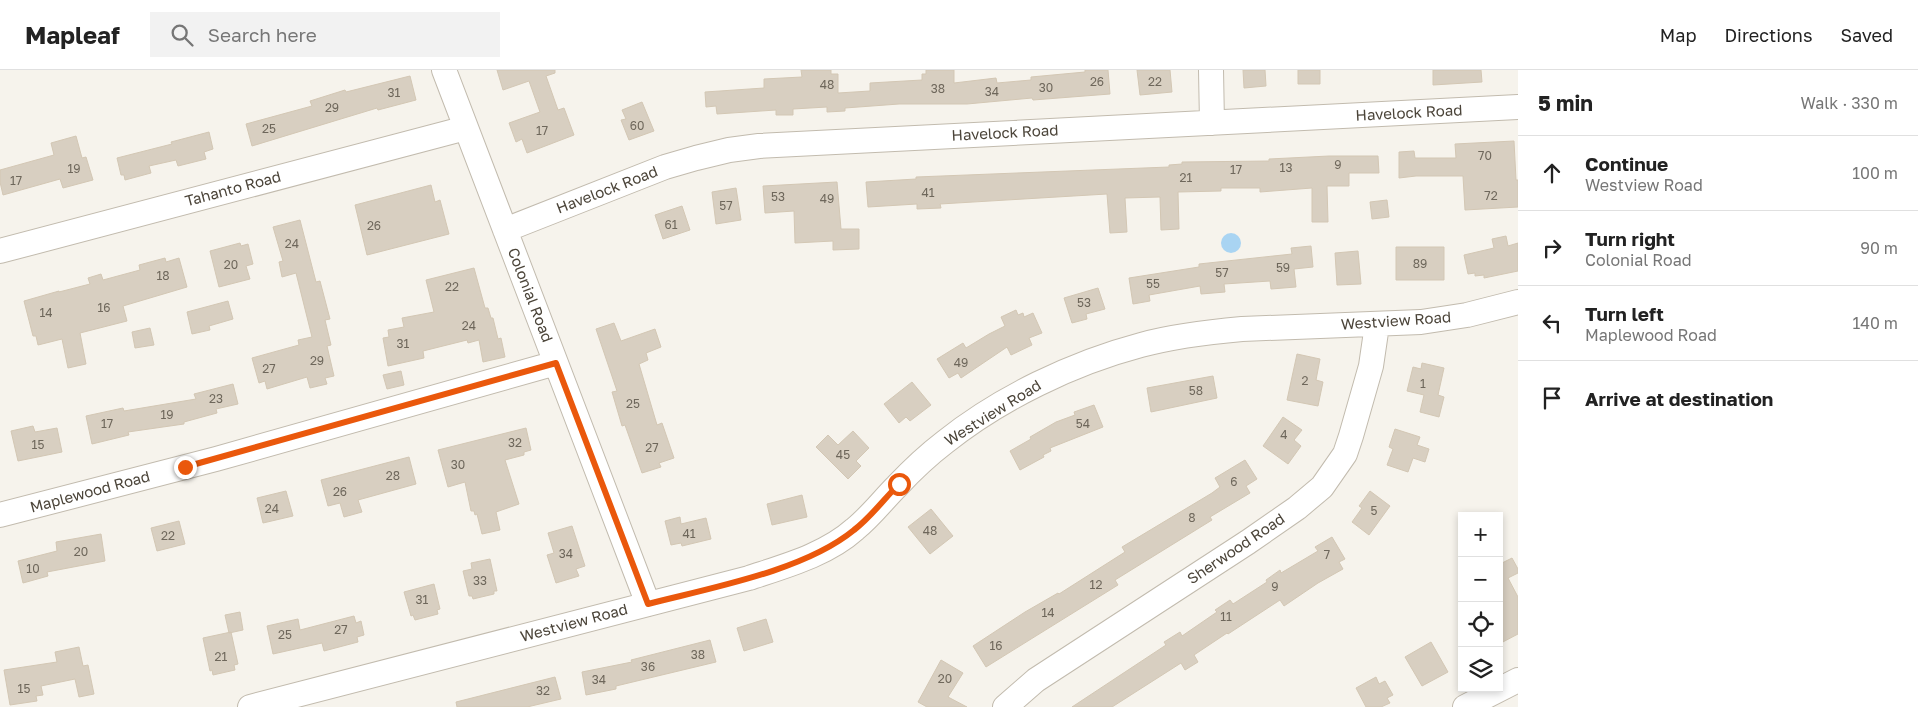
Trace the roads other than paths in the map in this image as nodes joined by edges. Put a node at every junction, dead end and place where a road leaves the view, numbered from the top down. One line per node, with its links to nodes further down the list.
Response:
1 (444, 70): 5 (street, Colonial Road)
2 (1211, 70): 4 (street)
3 (1518, 107): 4 (street, Havelock Road)
4 (1212, 123): 6 (street, Havelock Road)
5 (466, 128): 6 (street, Colonial Road); 7 (street, Tahanto Road)
6 (505, 230): 10 (street, Colonial Road)
7 (0, 251)
8 (1518, 302): 9 (street, Westview Road)
9 (1377, 325): 12 (street, Westview Road); 15 (street, Sherwood Road)
10 (556, 363): 11 (street, Maplewood Road); 12 (street, Colonial Road)
11 (0, 515)
12 (648, 604): 14 (street, Westview Road)
13 (1518, 680): 16 (street)
14 (250, 707)
15 (1005, 707)
16 (1466, 707)

